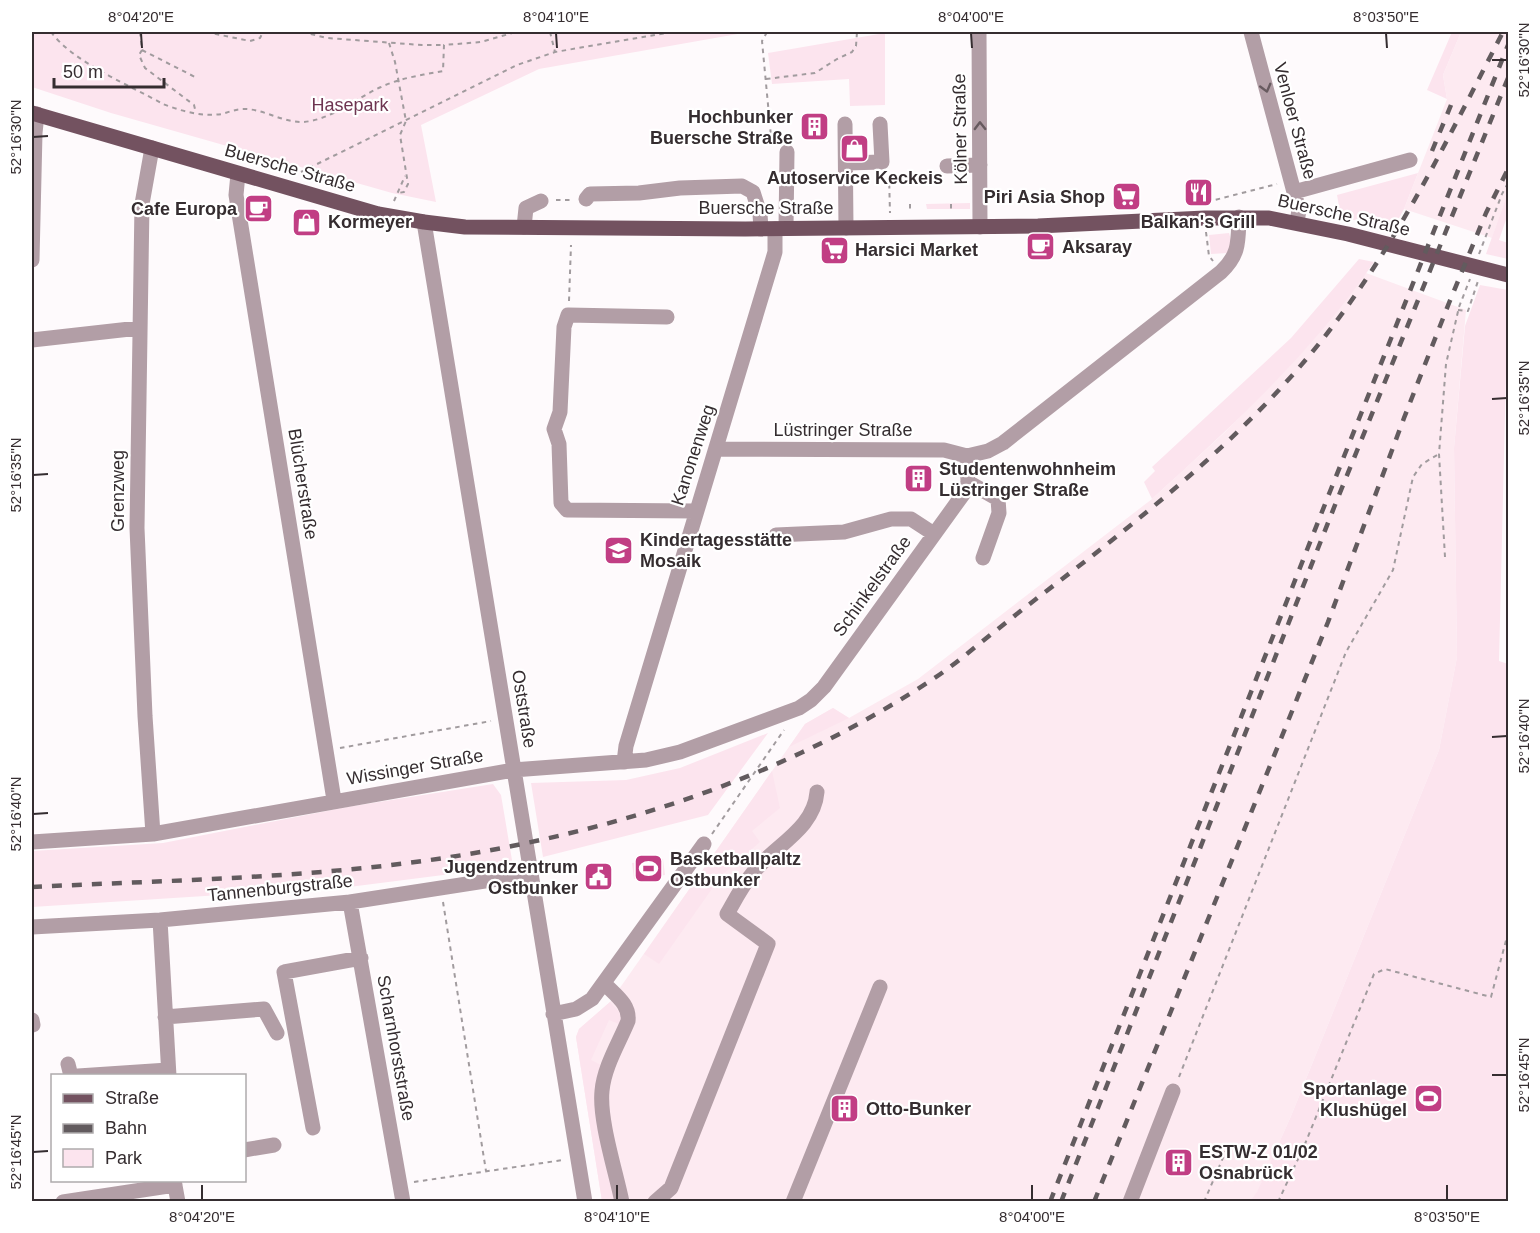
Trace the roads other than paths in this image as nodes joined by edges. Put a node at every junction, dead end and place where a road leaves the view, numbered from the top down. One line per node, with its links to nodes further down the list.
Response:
1 (979, 32): 10 (street, Kölner Straße, one-way to 1)
2 (1251, 32): 13 (street, Venloer Straße, one-way to 13)
3 (34, 114): 6 (main road, Buersche Straße); 23 (street)
4 (845, 124): 9 (street)
5 (880, 124): 9 (street)
6 (152, 148): 12 (main road, Buersche Straße); 26 (street, Grenzweg)
7 (780, 154): 21 (street)
8 (1410, 160): 13 (street, Buersche Straße)
9 (846, 163): 22 (street)
10 (980, 165): 11 (street); 20 (street, Kölner Straße)
11 (947, 166)
12 (238, 174): 17 (main road, Buersche Straße); 39 (street, Blücherstraße)
13 (1293, 186): 18 (street, Venloer Straße)
14 (586, 199): 21 (street)
15 (541, 201): 19 (street)
16 (1239, 217): 18 (main road, Buersche Straße); 20 (main road, Buersche Straße); 29 (street)
17 (424, 222): 19 (main road, Buersche Straße); 37 (street, Oststraße)
18 (1297, 222): 24 (main road, Buersche Straße)
19 (524, 227): 21 (main road, Buersche Straße)
20 (980, 227): 22 (main road, Buersche Straße)
21 (774, 228): 22 (main road, Buersche Straße); 28 (street, Kanonenweg)
22 (846, 228)
23 (32, 260)
24 (1509, 275)
25 (667, 317): 31 (street)
26 (139, 328): 27 (street); 40 (street, Grenzweg)
27 (32, 340)
28 (717, 449): 29 (street, Lüstringer Straße); 31 (street, Kanonenweg)
29 (968, 456): 30 (street)
30 (969, 482): 32 (street, Schinkelstraße); 34 (street)
31 (696, 511): 36 (street, Kanonenweg)
32 (934, 534): 33 (street); 35 (street, Schinkelstraße)
33 (776, 536)
34 (983, 558)
35 (799, 708): 36 (street, Wissinger Straße)
36 (624, 762): 37 (street, Wissinger Straße)
37 (513, 770): 39 (street, Wissinger Straße); 43 (street, Oststraße)
38 (817, 792): 66 (street)
39 (334, 800): 40 (street, Wissinger Straße)
40 (153, 834): 41 (street, Wissinger Straße)
41 (32, 842)
42 (704, 844): 48 (street)
43 (531, 874): 44 (street, Tannenburgstraße); 50 (street, Oststraße)
44 (350, 902): 45 (street, Tannenburgstraße); 47 (street, Scharnhorststraße)
45 (160, 920): 46 (street, Tannenburgstraße); 51 (street)
46 (32, 927)
47 (361, 958): 56 (street); 63 (street, Scharnhorststraße)
48 (604, 983): 50 (street); 65 (street)
49 (880, 987): 60 (street)
50 (553, 1014): 64 (street, Oststraße)
51 (165, 1017): 52 (street); 54 (street)
52 (277, 1033)
53 (72, 1072): 54 (street)
54 (168, 1072)
55 (1173, 1091): 67 (street)
56 (313, 1128)
57 (274, 1145): 58 (street)
58 (246, 1150)
59 (175, 1183): 61 (street); 62 (street)
60 (798, 1200)
61 (63, 1202)
62 (178, 1202)
63 (404, 1202)
64 (585, 1202)
65 (622, 1202)
66 (655, 1202)
67 (1130, 1202)

